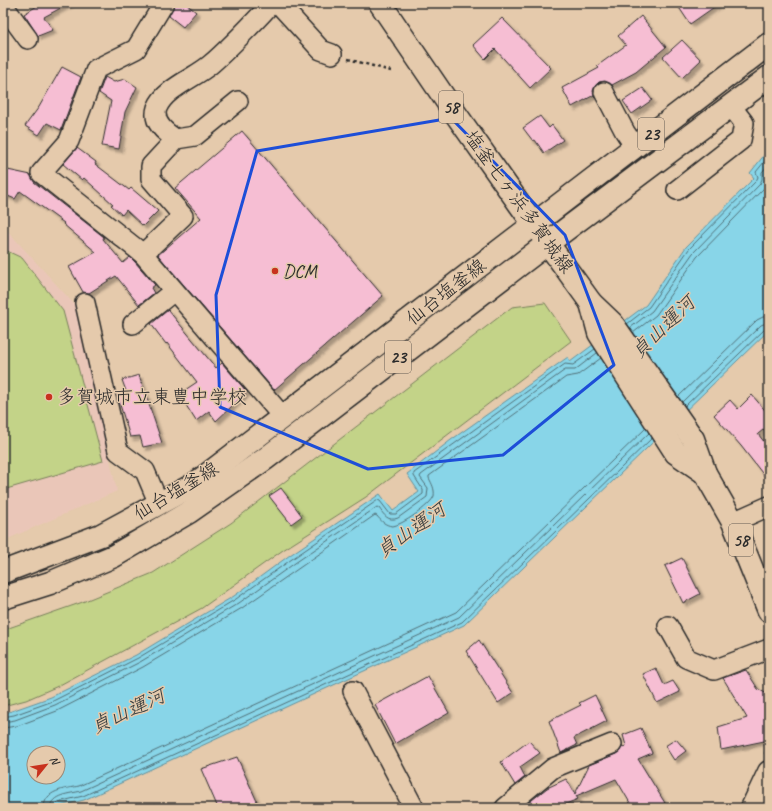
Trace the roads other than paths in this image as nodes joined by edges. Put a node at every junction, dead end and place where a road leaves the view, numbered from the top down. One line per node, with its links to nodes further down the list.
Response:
1 (164, 3): 18 (street)
2 (272, 3): 13 (street)
3 (278, 3): 8 (street)
4 (380, 3): 16 (main road, 塩釜七ヶ浜多賀城線 / 58)
5 (3, 5): 6 (street)
6 (28, 39)
7 (769, 44): 14 (main road, 仙台塩釜線 / 23)
8 (332, 54)
9 (769, 77): 12 (main road, 仙台塩釜線 / 23)
10 (604, 92): 14 (street)
11 (238, 101): 13 (street)
12 (731, 106): 15 (street); 17 (main road, 仙台塩釜線 / 23)
13 (176, 139): 18 (street)
14 (635, 146): 16 (main road, 仙台塩釜線 / 23)
15 (677, 190)
16 (534, 224): 17 (main road, 塩釜七ヶ浜多賀城線 / 58); 23 (main road, 仙台塩釜線 / 23)
17 (548, 243): 22 (main road, 塩釜七ヶ浜多賀城線 / 58); 29 (main road, 仙台塩釜線 / 23)
18 (143, 254): 19 (street)
19 (174, 291): 21 (street); 23 (street)
20 (85, 303): 25 (street)
21 (133, 324)
22 (605, 328): 24 (main road, 塩釜七ヶ浜多賀城線 / 58); 24 (main road, 塩釜七ヶ浜多賀城線 / 58)
23 (283, 417): 25 (main road, 仙台塩釜線 / 23)
24 (705, 473): 27 (main road, 塩釜七ヶ浜多賀城線 / 58)
25 (159, 504): 28 (main road, 仙台塩釜線 / 23)
26 (769, 506): 27 (street)
27 (733, 522): 30 (main road, 塩釜七ヶ浜多賀城線 / 58)
28 (3, 572)
29 (3, 598)
30 (769, 611)
31 (668, 626): 32 (street)
32 (769, 649)
33 (353, 691): 36 (street)
34 (612, 744): 37 (street)
35 (769, 772): 38 (main road)
36 (414, 808)
37 (505, 808)
38 (752, 808)

